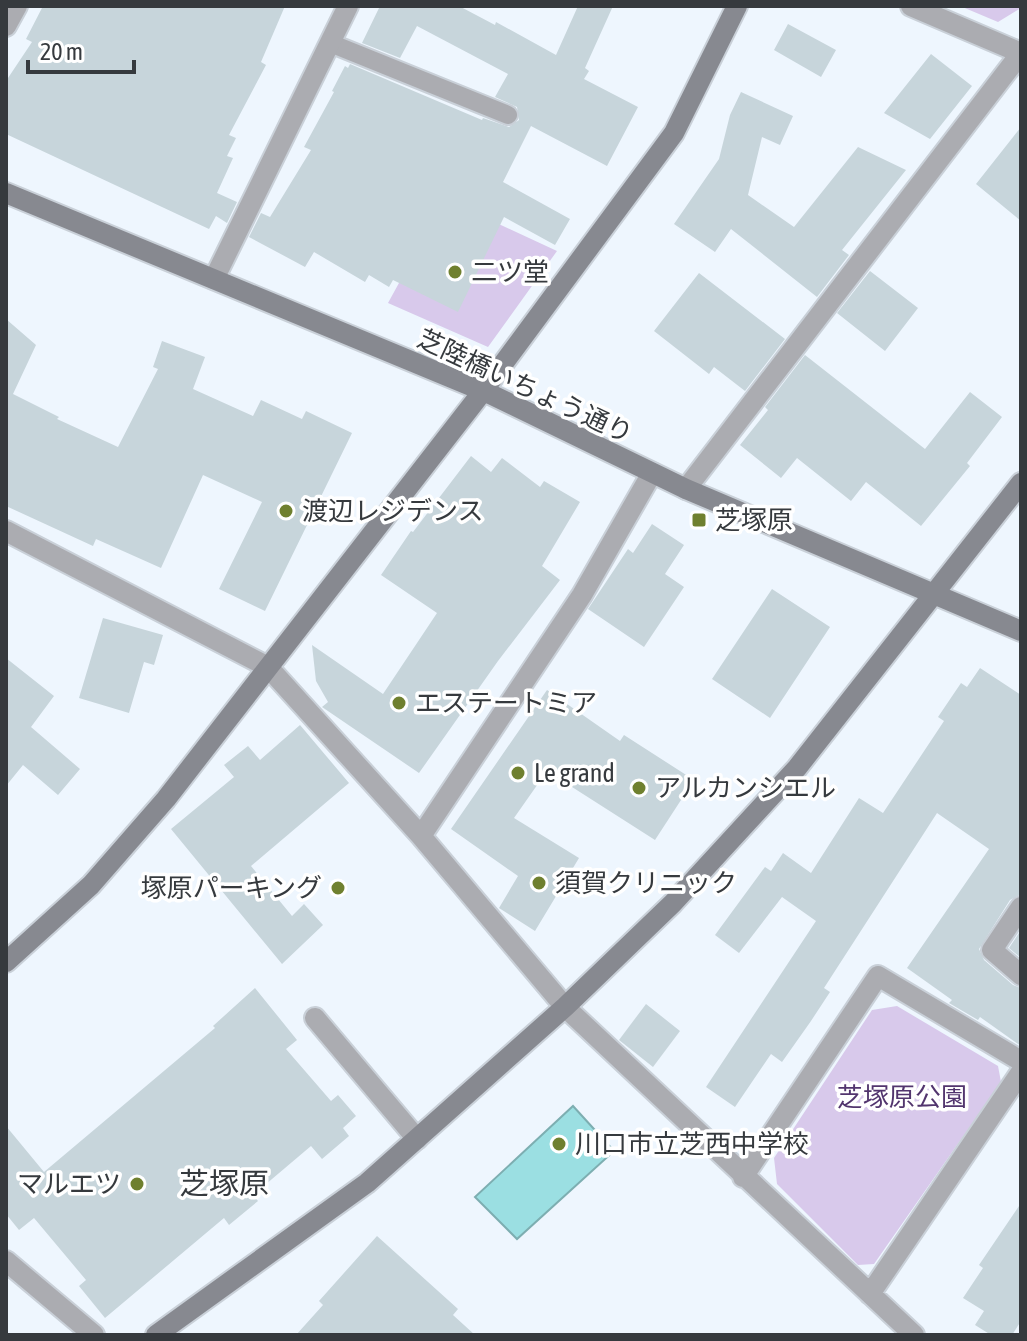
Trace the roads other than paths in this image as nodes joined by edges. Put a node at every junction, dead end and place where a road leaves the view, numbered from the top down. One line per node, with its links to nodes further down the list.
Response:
1 (17, 6): 5 (street)
2 (348, 6): 6 (street)
3 (737, 6): 11 (street)
4 (911, 6): 7 (street)
5 (6, 26)
6 (330, 43): 8 (lane); 10 (street)
7 (1021, 53): 14 (street)
8 (508, 115)
9 (6, 193): 10 (street, 芝陸橋いちょう通り)
10 (214, 279): 11 (street, 芝陸橋いちょう通り)
11 (483, 391): 12 (street, 芝陸橋いちょう通り); 18 (street)
12 (652, 473): 14 (street, 芝陸橋いちょう通り); 19 (street)
13 (1021, 483): 16 (street)
14 (686, 489): 16 (street, 芝陸橋いちょう通り)
15 (6, 531): 18 (street)
16 (936, 593): 17 (street, 芝陸橋いちょう通り); 23 (street)
17 (1021, 631)
18 (268, 667): 19 (street); 21 (street)
19 (421, 836): 23 (street)
20 (1021, 907): 22 (street)
21 (6, 962)
22 (1021, 975)
23 (565, 1007): 27 (street); 28 (street)
24 (315, 1018): 27 (street)
25 (1021, 1061): 28 (street)
26 (1021, 1072): 30 (street)
27 (417, 1139): 32 (street)
28 (743, 1177): 30 (street)
29 (6, 1261): 31 (street)
30 (870, 1294): 33 (street)
31 (94, 1335)
32 (156, 1335)
33 (914, 1335)

